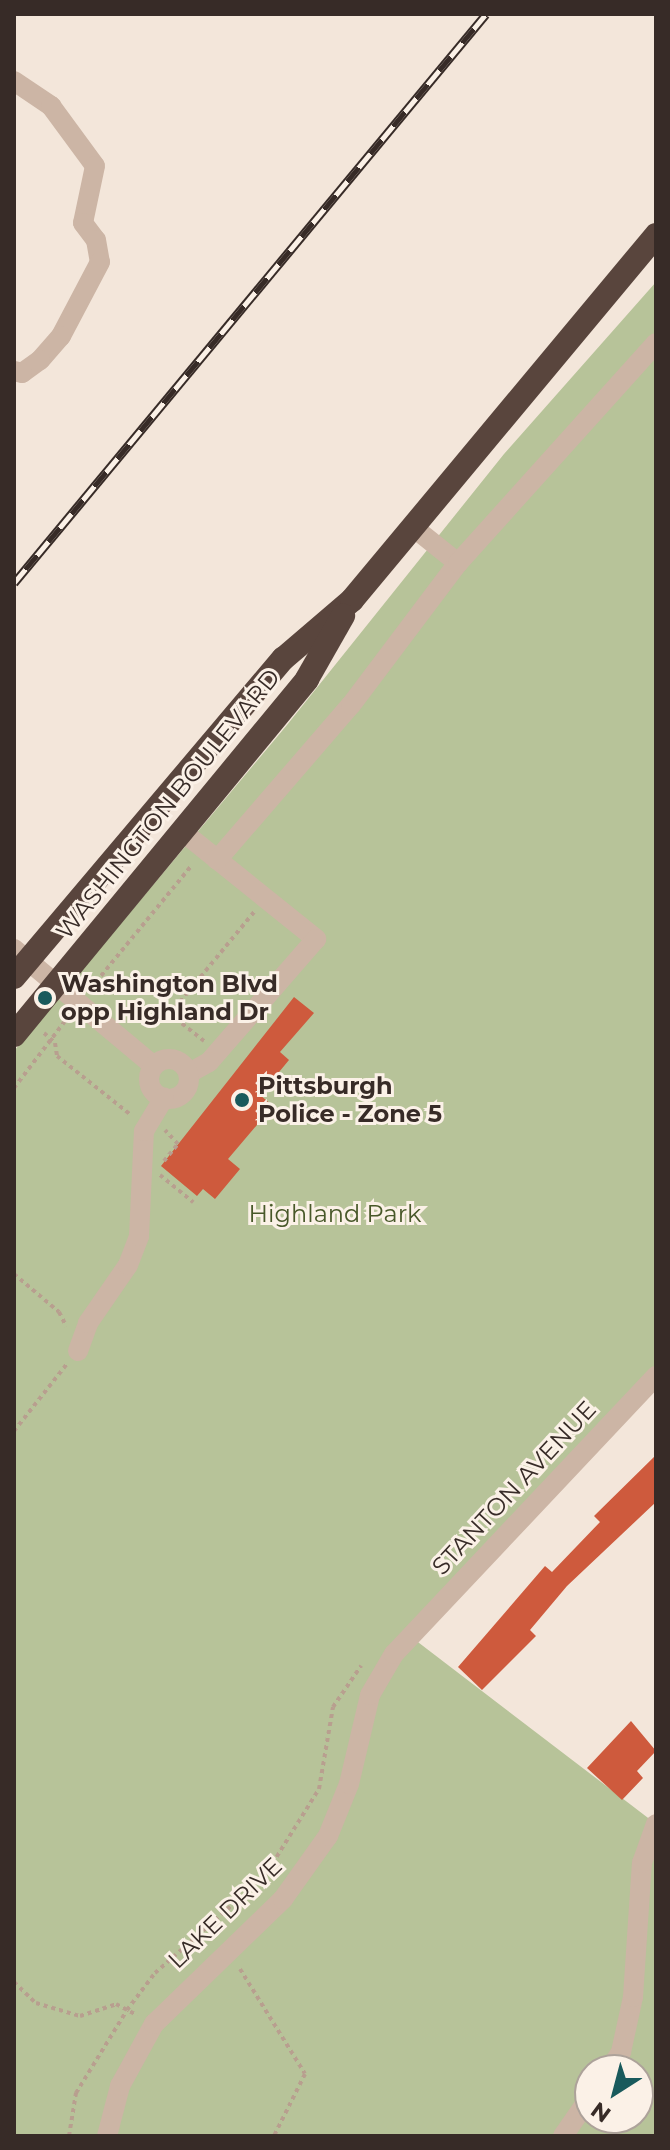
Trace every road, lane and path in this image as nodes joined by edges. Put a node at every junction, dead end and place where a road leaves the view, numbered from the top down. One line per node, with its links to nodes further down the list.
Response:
1 (14, 81): 4 (street)
2 (656, 235): 5 (highway, WASHINGTON BOULEVARD)
3 (656, 343): 6 (street)
4 (14, 371)
5 (413, 527): 6 (street); 7 (highway, WASHINGTON BOULEVARD)
6 (458, 563): 9 (street)
7 (352, 600): 8 (highway, WASHINGTON BOULEVARD); 11 (highway, WASHINGTON BOULEVARD)
8 (183, 832): 9 (street); 12 (highway, WASHINGTON BOULEVARD)
9 (211, 855): 13 (path); 19 (street)
10 (256, 909): 17 (path)
11 (19, 962): 12 (street)
12 (56, 985): 13 (street); 15 (highway, WASHINGTON BOULEVARD)
13 (78, 1003): 16 (path); 18 (street)
14 (49, 1019): 16 (path)
15 (14, 1035)
16 (51, 1039): 20 (path); 22 (path)
17 (207, 1048)
18 (154, 1066): 19 (street); 21 (street)
19 (189, 1073): 21 (street)
20 (14, 1088)
21 (164, 1098): 29 (street)
22 (142, 1119)
23 (172, 1134): 24 (path)
24 (159, 1167)
25 (158, 1173): 26 (path)
26 (193, 1202)
27 (14, 1274): 28 (path)
28 (59, 1312)
29 (78, 1351): 31 (path)
30 (656, 1376): 34 (street, STANTON AVENUE)
31 (25, 1417): 32 (path); 33 (path)
32 (14, 1420)
33 (14, 1431)
34 (410, 1636): 37 (street, LAKE DRIVE)
35 (364, 1662): 39 (path)
36 (656, 1824): 41 (street)
37 (228, 1950): 40 (street, LAKE DRIVE); 44 (path)
38 (14, 1982): 39 (path)
39 (127, 2010): 40 (path); 42 (path)
40 (154, 2024): 43 (street, LAKE DRIVE)
41 (620, 2054)
42 (69, 2136)
43 (107, 2136)
44 (274, 2136)

